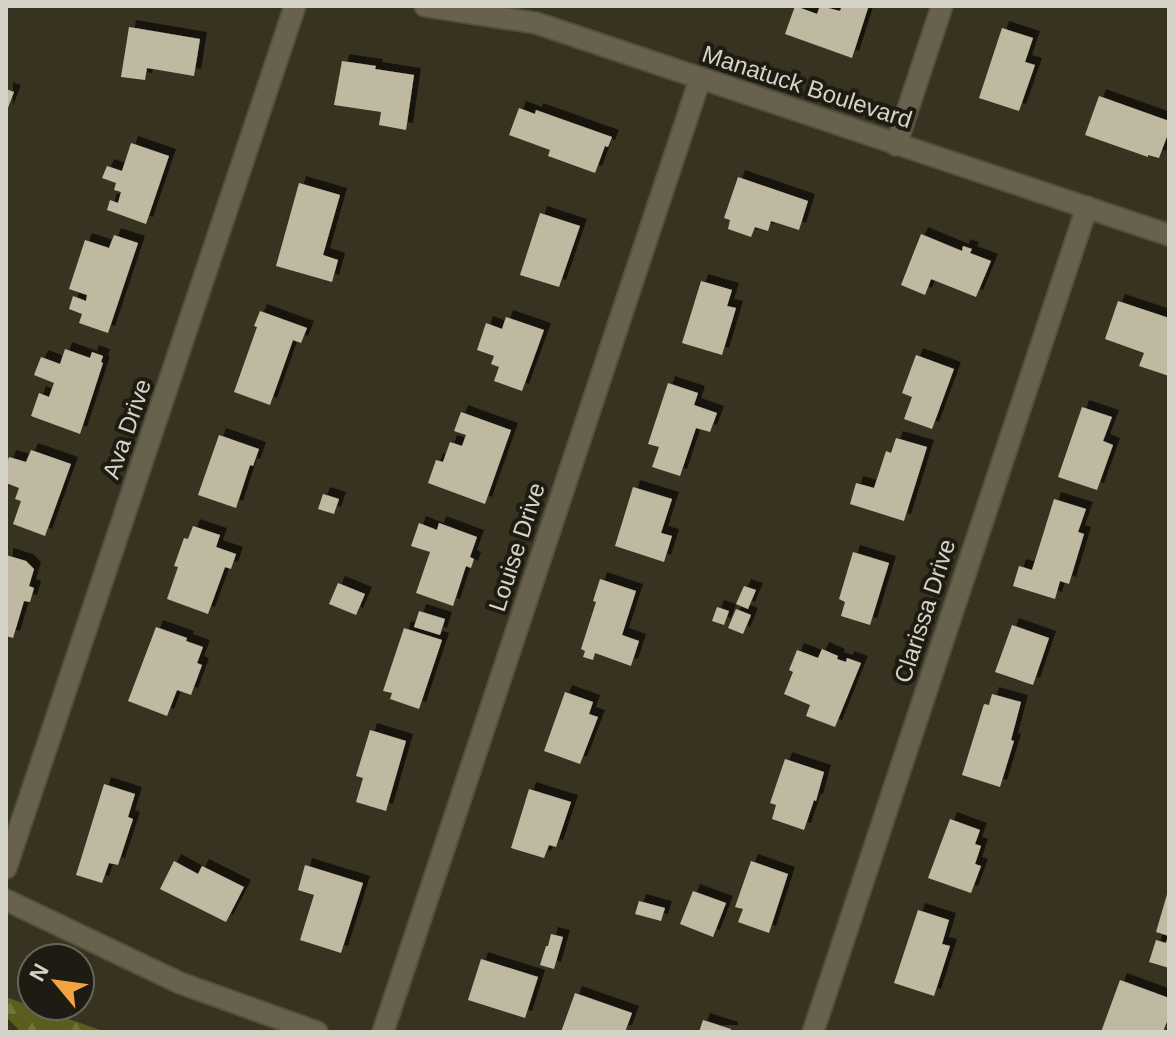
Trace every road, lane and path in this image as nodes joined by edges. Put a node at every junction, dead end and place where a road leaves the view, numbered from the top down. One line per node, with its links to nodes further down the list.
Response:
1 (295, 6): 8 (street, Ava Drive)
2 (425, 6): 4 (street, Manatuck Boulevard)
3 (942, 6): 5 (street)
4 (700, 79): 5 (street, Manatuck Boulevard); 11 (street, Louise Drive)
5 (896, 145): 6 (street, Manatuck Boulevard)
6 (1087, 207): 7 (street, Manatuck Boulevard); 12 (street, Clarissa Drive)
7 (1169, 235)
8 (6, 868)
9 (6, 900): 10 (street)
10 (317, 1032)
11 (383, 1032)
12 (813, 1032)

